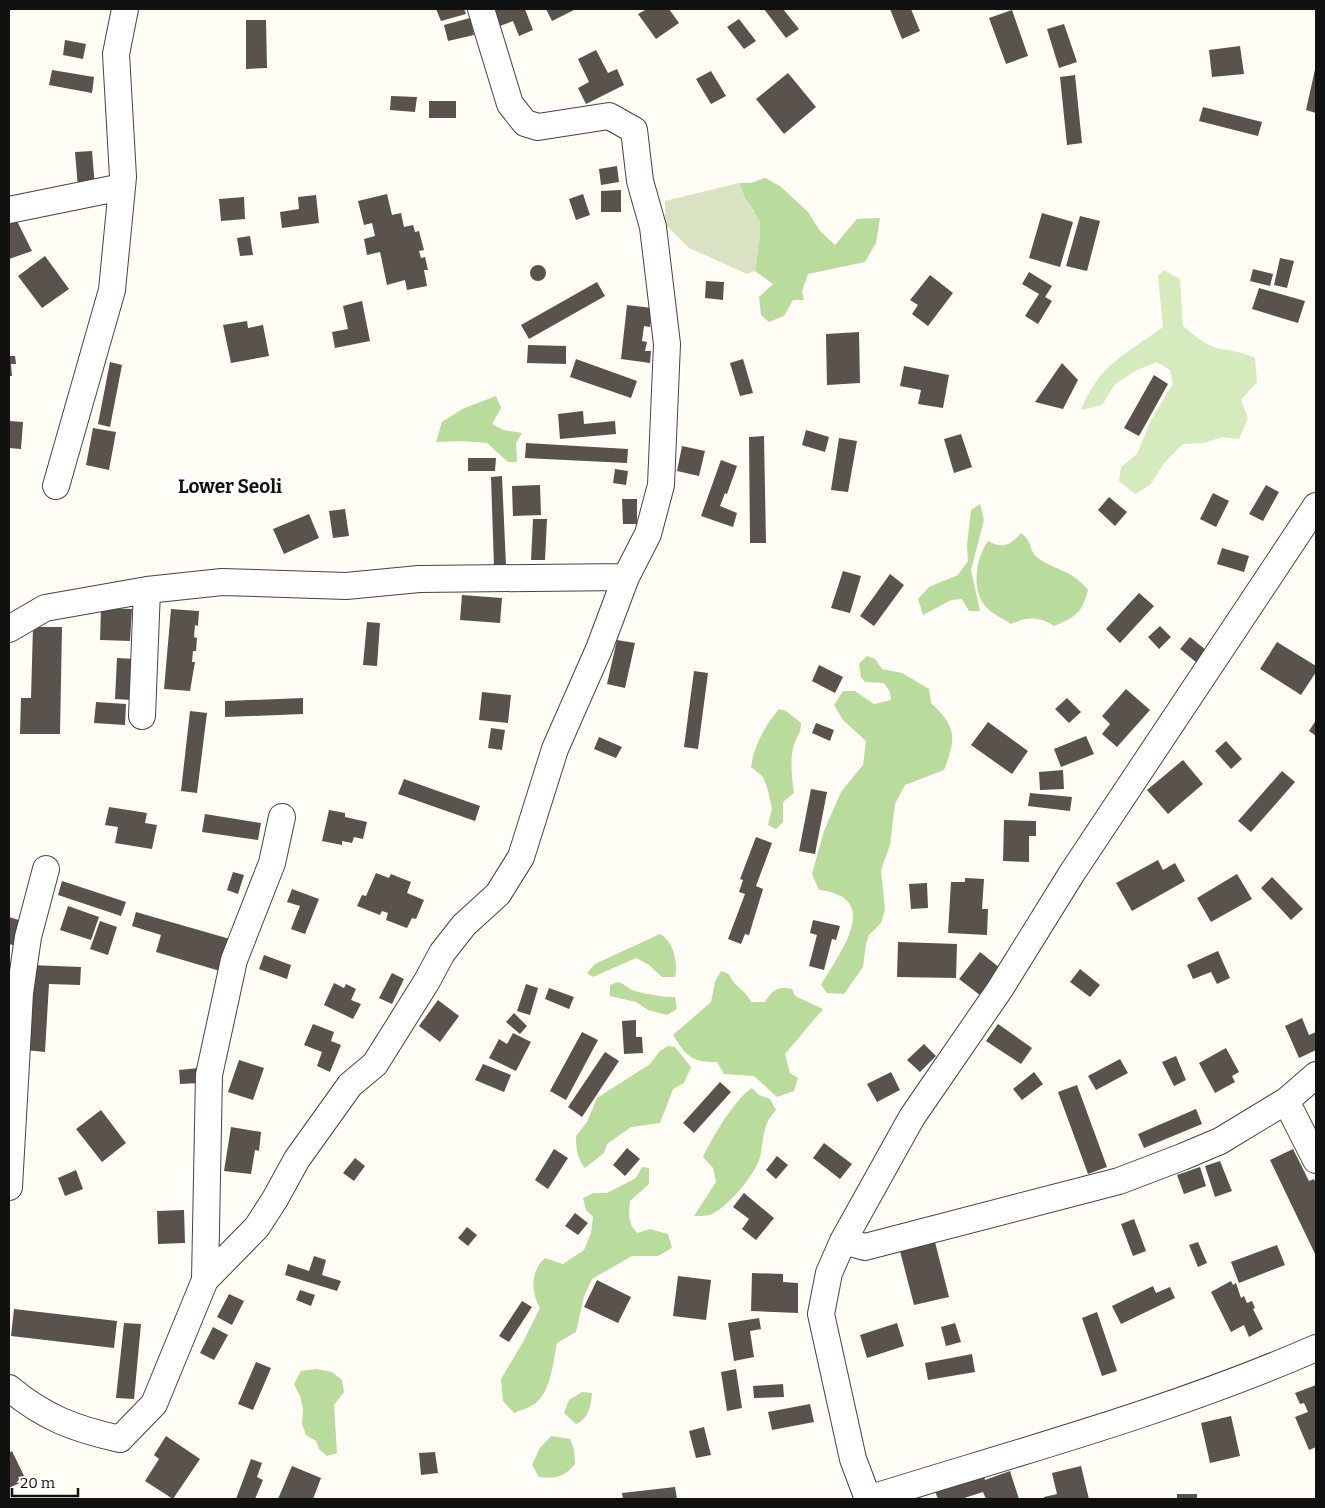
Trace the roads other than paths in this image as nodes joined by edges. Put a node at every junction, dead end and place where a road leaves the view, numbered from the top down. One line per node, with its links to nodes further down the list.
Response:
1 (125, 9): 3 (street)
2 (481, 9): 7 (street)
3 (122, 187): 4 (street); 5 (street)
4 (9, 210)
5 (56, 486)
6 (1316, 506): 17 (street)
7 (626, 577): 8 (street); 18 (street)
8 (147, 590): 9 (street); 10 (street)
9 (9, 629)
10 (142, 716)
11 (282, 817): 18 (street)
12 (46, 870): 16 (street)
13 (1316, 1075): 14 (street)
14 (1286, 1101): 15 (street); 17 (street)
15 (1316, 1160)
16 (9, 1187)
17 (843, 1241): 21 (street)
18 (205, 1280): 20 (street)
19 (1316, 1348): 21 (street)
20 (9, 1388)
21 (868, 1499)

